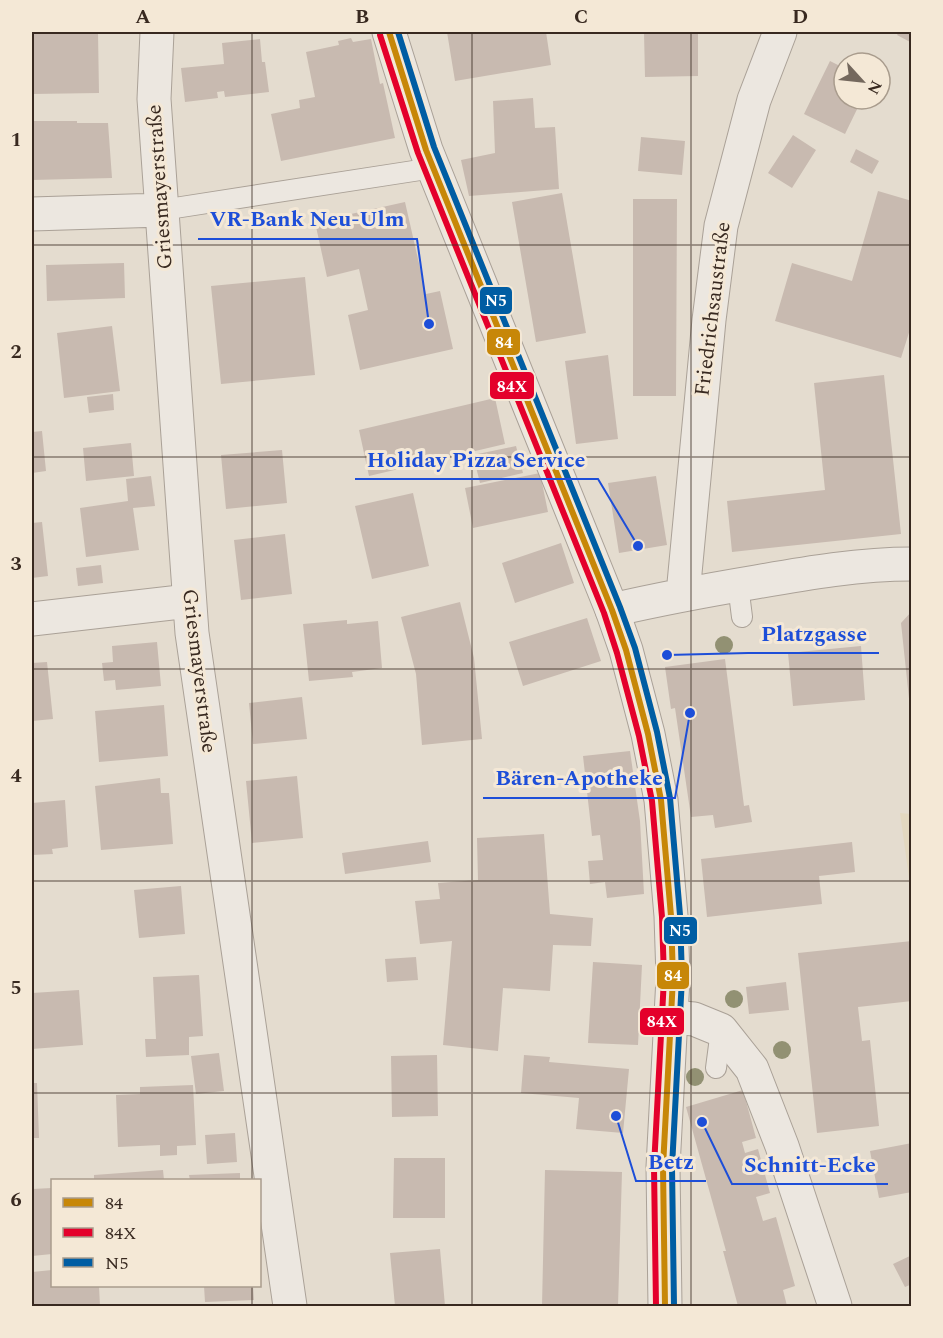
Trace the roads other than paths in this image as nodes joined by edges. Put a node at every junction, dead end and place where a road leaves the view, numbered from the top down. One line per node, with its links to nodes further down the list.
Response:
1 (157, 32): 5 (street, Griesmayerstraße)
2 (389, 32): 4 (street)
3 (780, 32): 9 (street, Friedrichsaustraße)
4 (433, 168): 5 (lane); 11 (street)
5 (162, 210): 6 (street); 10 (street, Griesmayerstraße)
6 (32, 214)
7 (912, 564): 8 (street)
8 (738, 585): 9 (street); 12 (lane)
9 (683, 594): 11 (street)
10 (189, 602): 13 (street); 17 (street, Griesmayerstraße)
11 (612, 610): 14 (street)
12 (742, 617)
13 (32, 619)
14 (671, 1017): 15 (street); 18 (street)
15 (721, 1030): 16 (lane); 19 (street)
16 (716, 1068)
17 (290, 1306)
18 (665, 1306)
19 (835, 1306)

